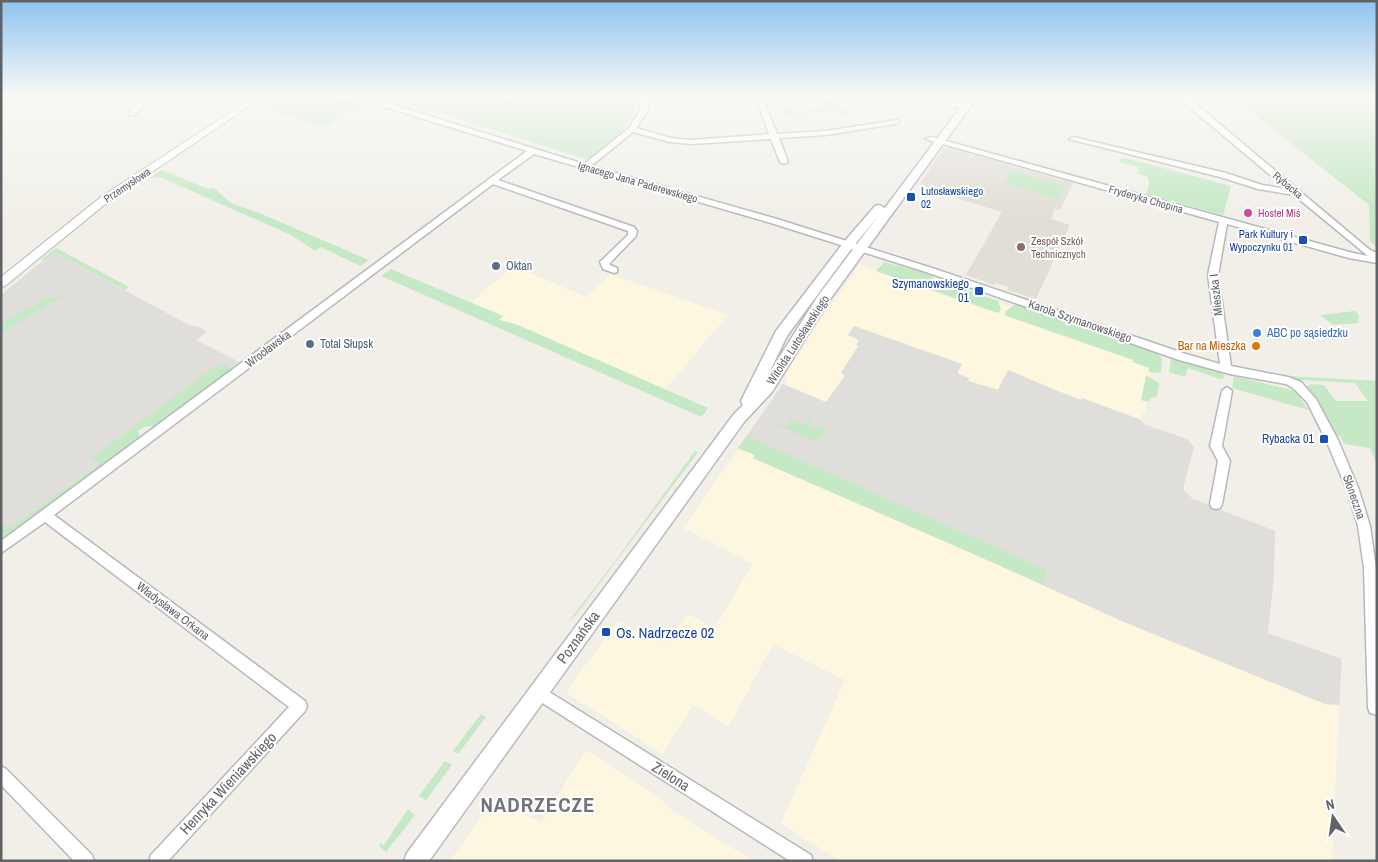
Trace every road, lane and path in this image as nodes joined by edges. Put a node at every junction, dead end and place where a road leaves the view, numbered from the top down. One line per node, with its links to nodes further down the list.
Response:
1 (200, 136): 21 (street, Przemysłowa)
2 (489, 136): 11 (street, Ignacego Jana Paderewskiego)
3 (623, 136): 13 (street)
4 (661, 136): 5 (street)
5 (770, 136)
6 (774, 136): 12 (street)
7 (937, 136): 10 (main road, Witolda Lutosławskiego)
8 (1229, 136): 15 (street, Rybacka)
9 (1073, 140): 15 (street)
10 (934, 141): 16 (street, Fryderyka Chopina); 17 (main road, Witolda Lutosławskiego)
11 (534, 150): 13 (street, Ignacego Jana Paderewskiego); 14 (street, Wrocławska)
12 (784, 162)
13 (585, 167): 17 (street, Ignacego Jana Paderewskiego)
14 (492, 181): 20 (street); 27 (street, Wrocławska)
15 (1297, 193): 18 (street, Rybacka)
16 (1223, 221): 18 (street, Fryderyka Chopina); 22 (street, Mieszka I)
17 (854, 247): 22 (street, Karola Szymanowskiego); 25 (main road, Witolda Lutosławskiego)
18 (1365, 255): 19 (street, Fryderyka Chopina)
19 (1377, 260)
20 (614, 270)
21 (1, 283)
22 (1226, 369): 23 (street, Karola Szymanowskiego)
23 (1300, 387): 28 (street, Słoneczna)
24 (1227, 391): 26 (street)
25 (742, 413): 30 (main road, Poznańska)
26 (1216, 504)
27 (45, 515): 29 (street, Wrocławska); 31 (street, Władysława Orkana)
28 (1372, 542): 32 (street, Słoneczna)
29 (1, 548)
30 (538, 692): 36 (main road, Poznańska); 37 (street, Zielona)
31 (300, 706): 35 (street, Henryka Wieniawskiego)
32 (1375, 708)
33 (1, 774): 34 (street)
34 (86, 861)
35 (157, 861)
36 (415, 861)
37 (805, 861)

